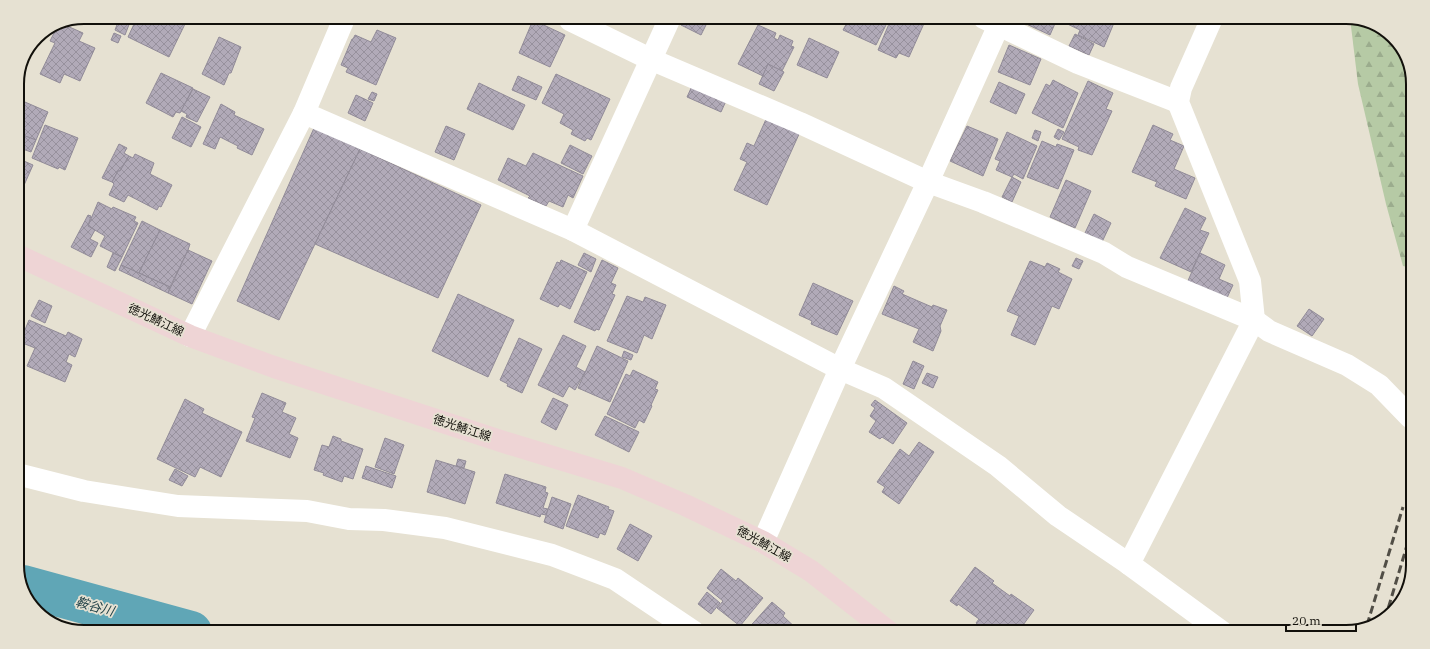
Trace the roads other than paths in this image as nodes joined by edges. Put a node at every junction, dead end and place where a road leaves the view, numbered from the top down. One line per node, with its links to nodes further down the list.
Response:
1 (342, 24): 9 (street)
2 (578, 24): 7 (street)
3 (666, 24): 7 (street)
4 (994, 24): 10 (street)
5 (1001, 24): 8 (street)
6 (1209, 24): 8 (street)
7 (650, 59): 10 (street); 11 (street)
8 (1178, 102): 13 (street)
9 (304, 113): 11 (street); 14 (street)
10 (928, 182): 13 (street); 15 (street)
11 (573, 230): 15 (street)
12 (24, 258): 14 (main road, 徳光鯖江線)
13 (1254, 320): 16 (street); 19 (street)
14 (190, 336): 18 (main road, 徳光鯖江線)
15 (840, 369): 18 (street); 19 (street)
16 (1406, 413)
17 (24, 476): 20 (street)
18 (763, 542): 21 (main road, 徳光鯖江線)
19 (1129, 564): 22 (street)
20 (684, 625)
21 (880, 625)
22 (1212, 625)

